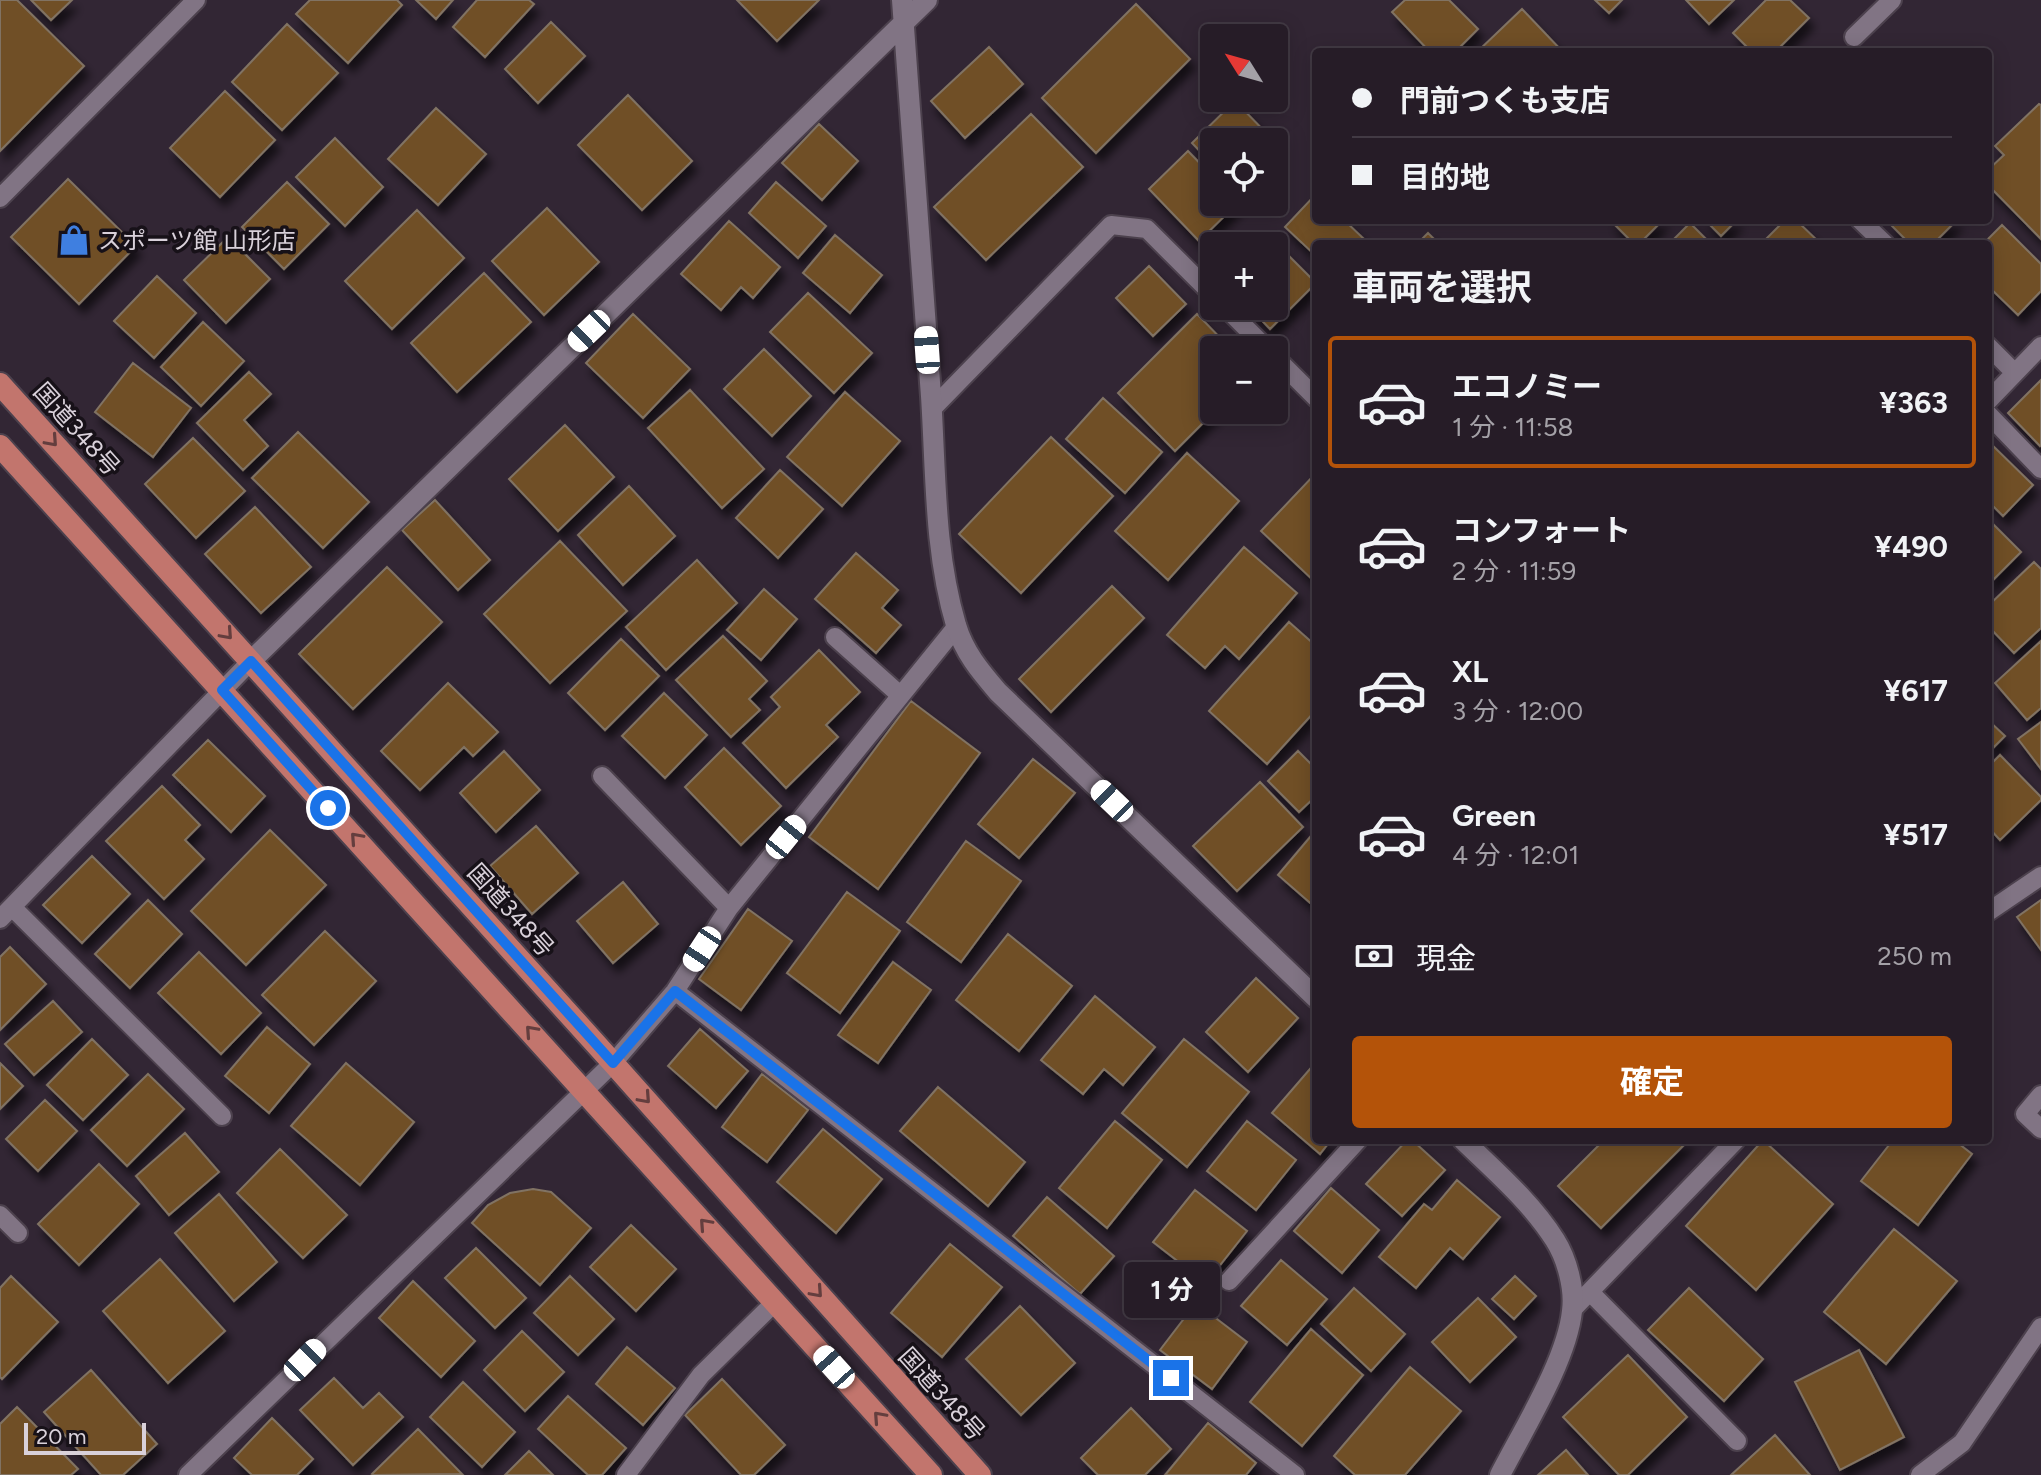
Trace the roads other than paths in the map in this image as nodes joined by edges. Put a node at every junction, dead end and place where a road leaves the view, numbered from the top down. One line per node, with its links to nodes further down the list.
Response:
1 (196, 0): 7 (lane)
2 (902, 0): 5 (street)
3 (927, 0): 5 (street)
4 (1892, 0): 6 (lane)
5 (904, 23): 20 (street); 26 (street)
6 (1854, 37)
7 (0, 198)
8 (1864, 224): 9 (lane)
9 (1881, 240)
10 (1200, 282): 20 (lane)
11 (1238, 320): 12 (lane)
12 (1254, 336)
13 (2041, 346): 16 (lane)
14 (1992, 350): 16 (lane)
15 (1288, 370): 18 (lane)
16 (2015, 373): 19 (lane)
17 (0, 384): 26 (highway, 国道348号, one-way to 26)
18 (1312, 394)
19 (1992, 397)
20 (932, 409): 24 (street)
21 (1992, 418): 23 (lane)
22 (0, 446): 27 (highway)
23 (2041, 469)
24 (957, 626): 28 (lane); 35 (street)
25 (835, 637): 28 (lane)
26 (251, 661): 27 (lane); 36 (highway, 国道348号)
27 (222, 690): 33 (lane); 37 (highway, one-way to 27)
28 (900, 695): 31 (lane)
29 (602, 776): 31 (lane)
30 (2041, 876): 32 (lane)
31 (729, 908): 34 (lane)
32 (1992, 909)
33 (6, 913): 39 (lane)
34 (675, 991): 36 (lane); 56 (lane)
35 (1312, 994)
36 (613, 1063): 37 (lane); 55 (highway, 国道348号, one-way to 55)
37 (584, 1090): 48 (highway, one-way to 37); 52 (lane)
38 (2041, 1095): 40 (lane)
39 (222, 1116)
40 (2041, 1129)
41 (1354, 1144): 46 (lane)
42 (1467, 1144): 49 (street)
43 (1732, 1144): 47 (lane)
44 (0, 1215): 45 (lane)
45 (18, 1233)
46 (1229, 1281)
47 (1590, 1292): 49 (lane); 51 (lane)
48 (775, 1302): 53 (lane); 54 (highway, one-way to 48)
49 (1572, 1310): 57 (street)
50 (2041, 1327): 58 (lane)
51 (1737, 1441)
52 (200, 1471)
53 (626, 1475)
54 (931, 1475)
55 (980, 1475)
56 (1295, 1475)
57 (1500, 1475)
58 (1920, 1475)

